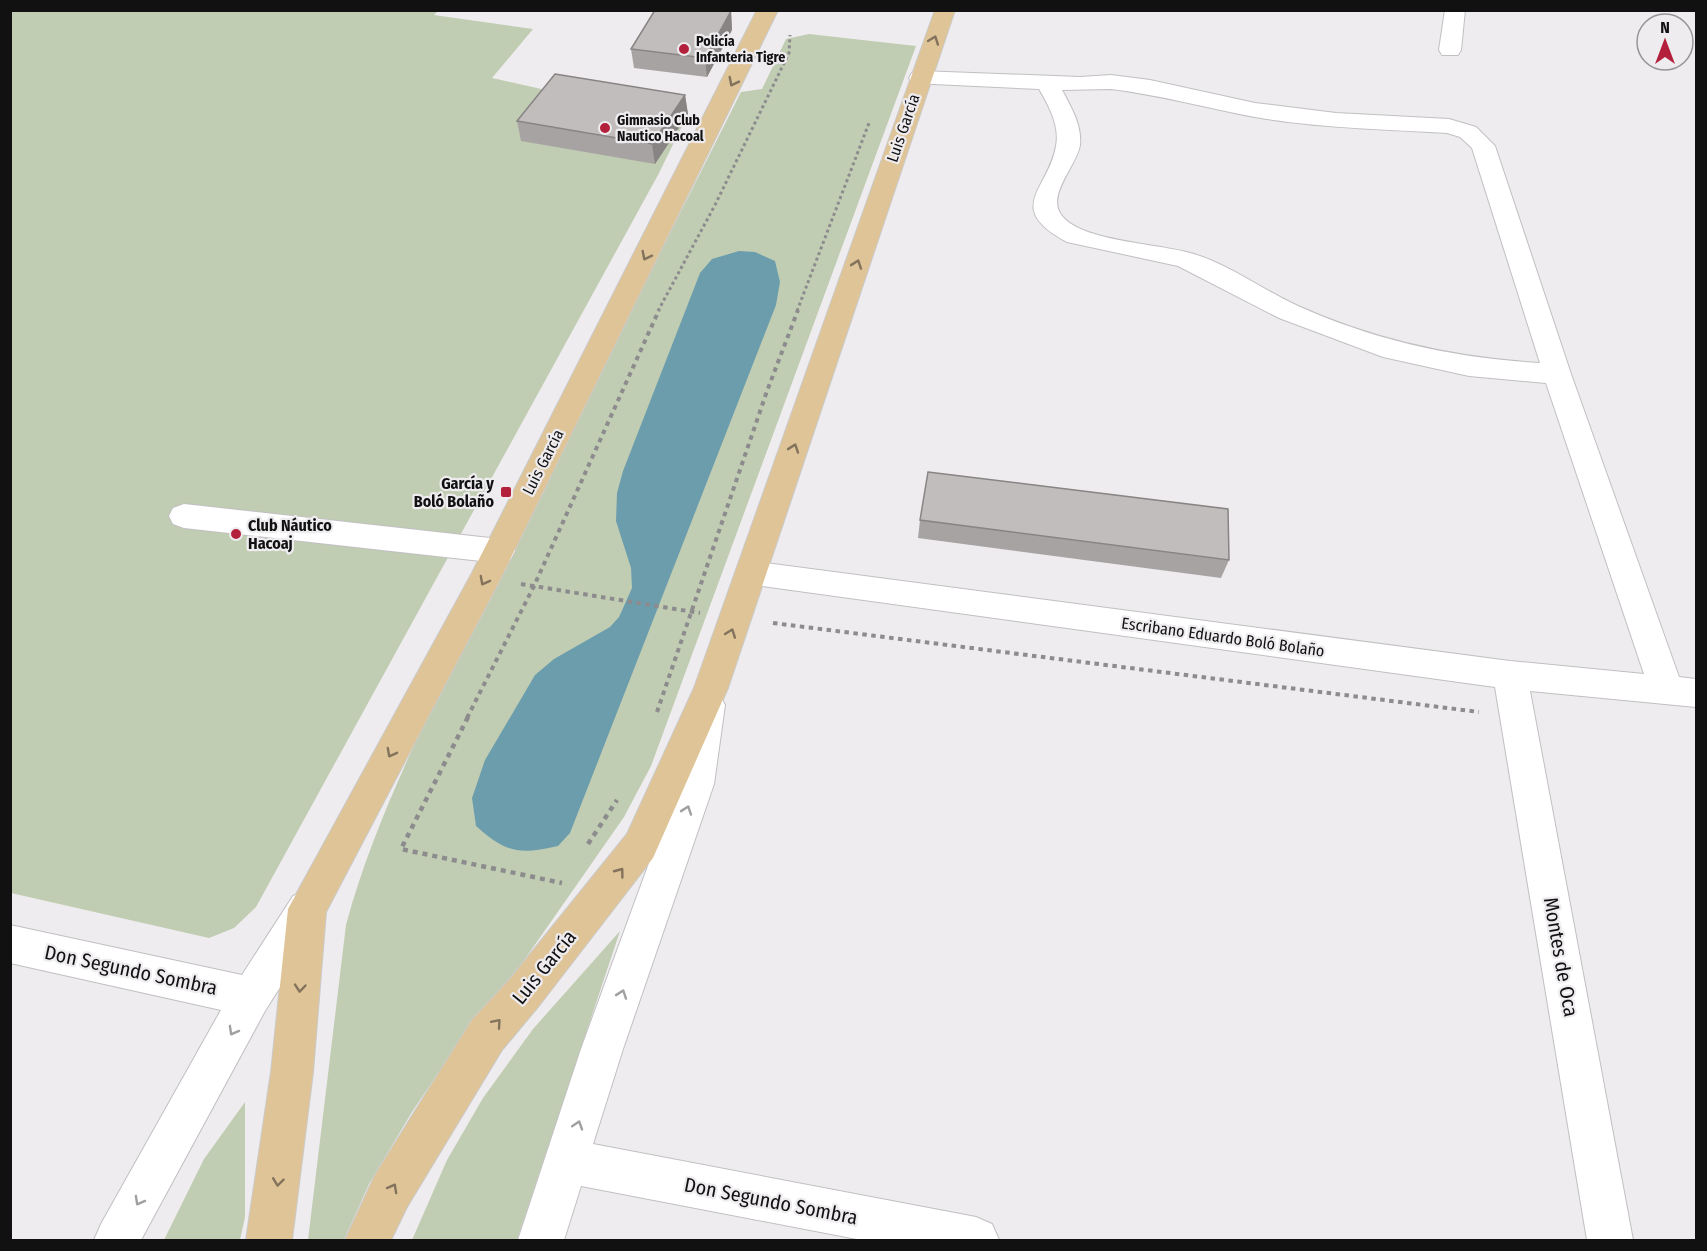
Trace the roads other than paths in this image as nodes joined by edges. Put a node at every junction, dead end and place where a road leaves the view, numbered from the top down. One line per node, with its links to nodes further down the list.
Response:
1 (768, 10): 9 (main road, Luis García, one-way to 9)
2 (945, 10): 5 (main road, Luis García, one-way to 2)
3 (1455, 10): 4 (street)
4 (1450, 50)
5 (917, 87): 6 (street); 10 (main road, Luis García, one-way to 5)
6 (1050, 87): 7 (street); 7 (street)
7 (1557, 374): 13 (street)
8 (184, 516): 9 (street)
9 (499, 551): 14 (main road, Luis García, one-way to 14)
10 (751, 574): 11 (street, Escribano Eduardo Boló Bolaño); 12 (main road, Luis García, one-way to 10)
11 (1510, 675): 13 (street, Escribano Eduardo Boló Bolaño); 23 (street, Montes de Oca)
12 (711, 688): 17 (street, Luis García, one-way to 12); 20 (main road, Luis García, one-way to 12)
13 (1682, 692)
14 (307, 909): 16 (street, Luis García); 19 (main road, Luis García, one-way to 19)
15 (10, 944): 16 (street, Don Segundo Sombra)
16 (251, 997): 18 (street, Luis García, one-way to 18)
17 (566, 1161): 21 (street, Luis García); 22 (street, Don Segundo Sombra)
18 (117, 1240)
19 (269, 1240)
20 (368, 1240)
21 (541, 1240)
22 (976, 1240)
23 (1610, 1240)

